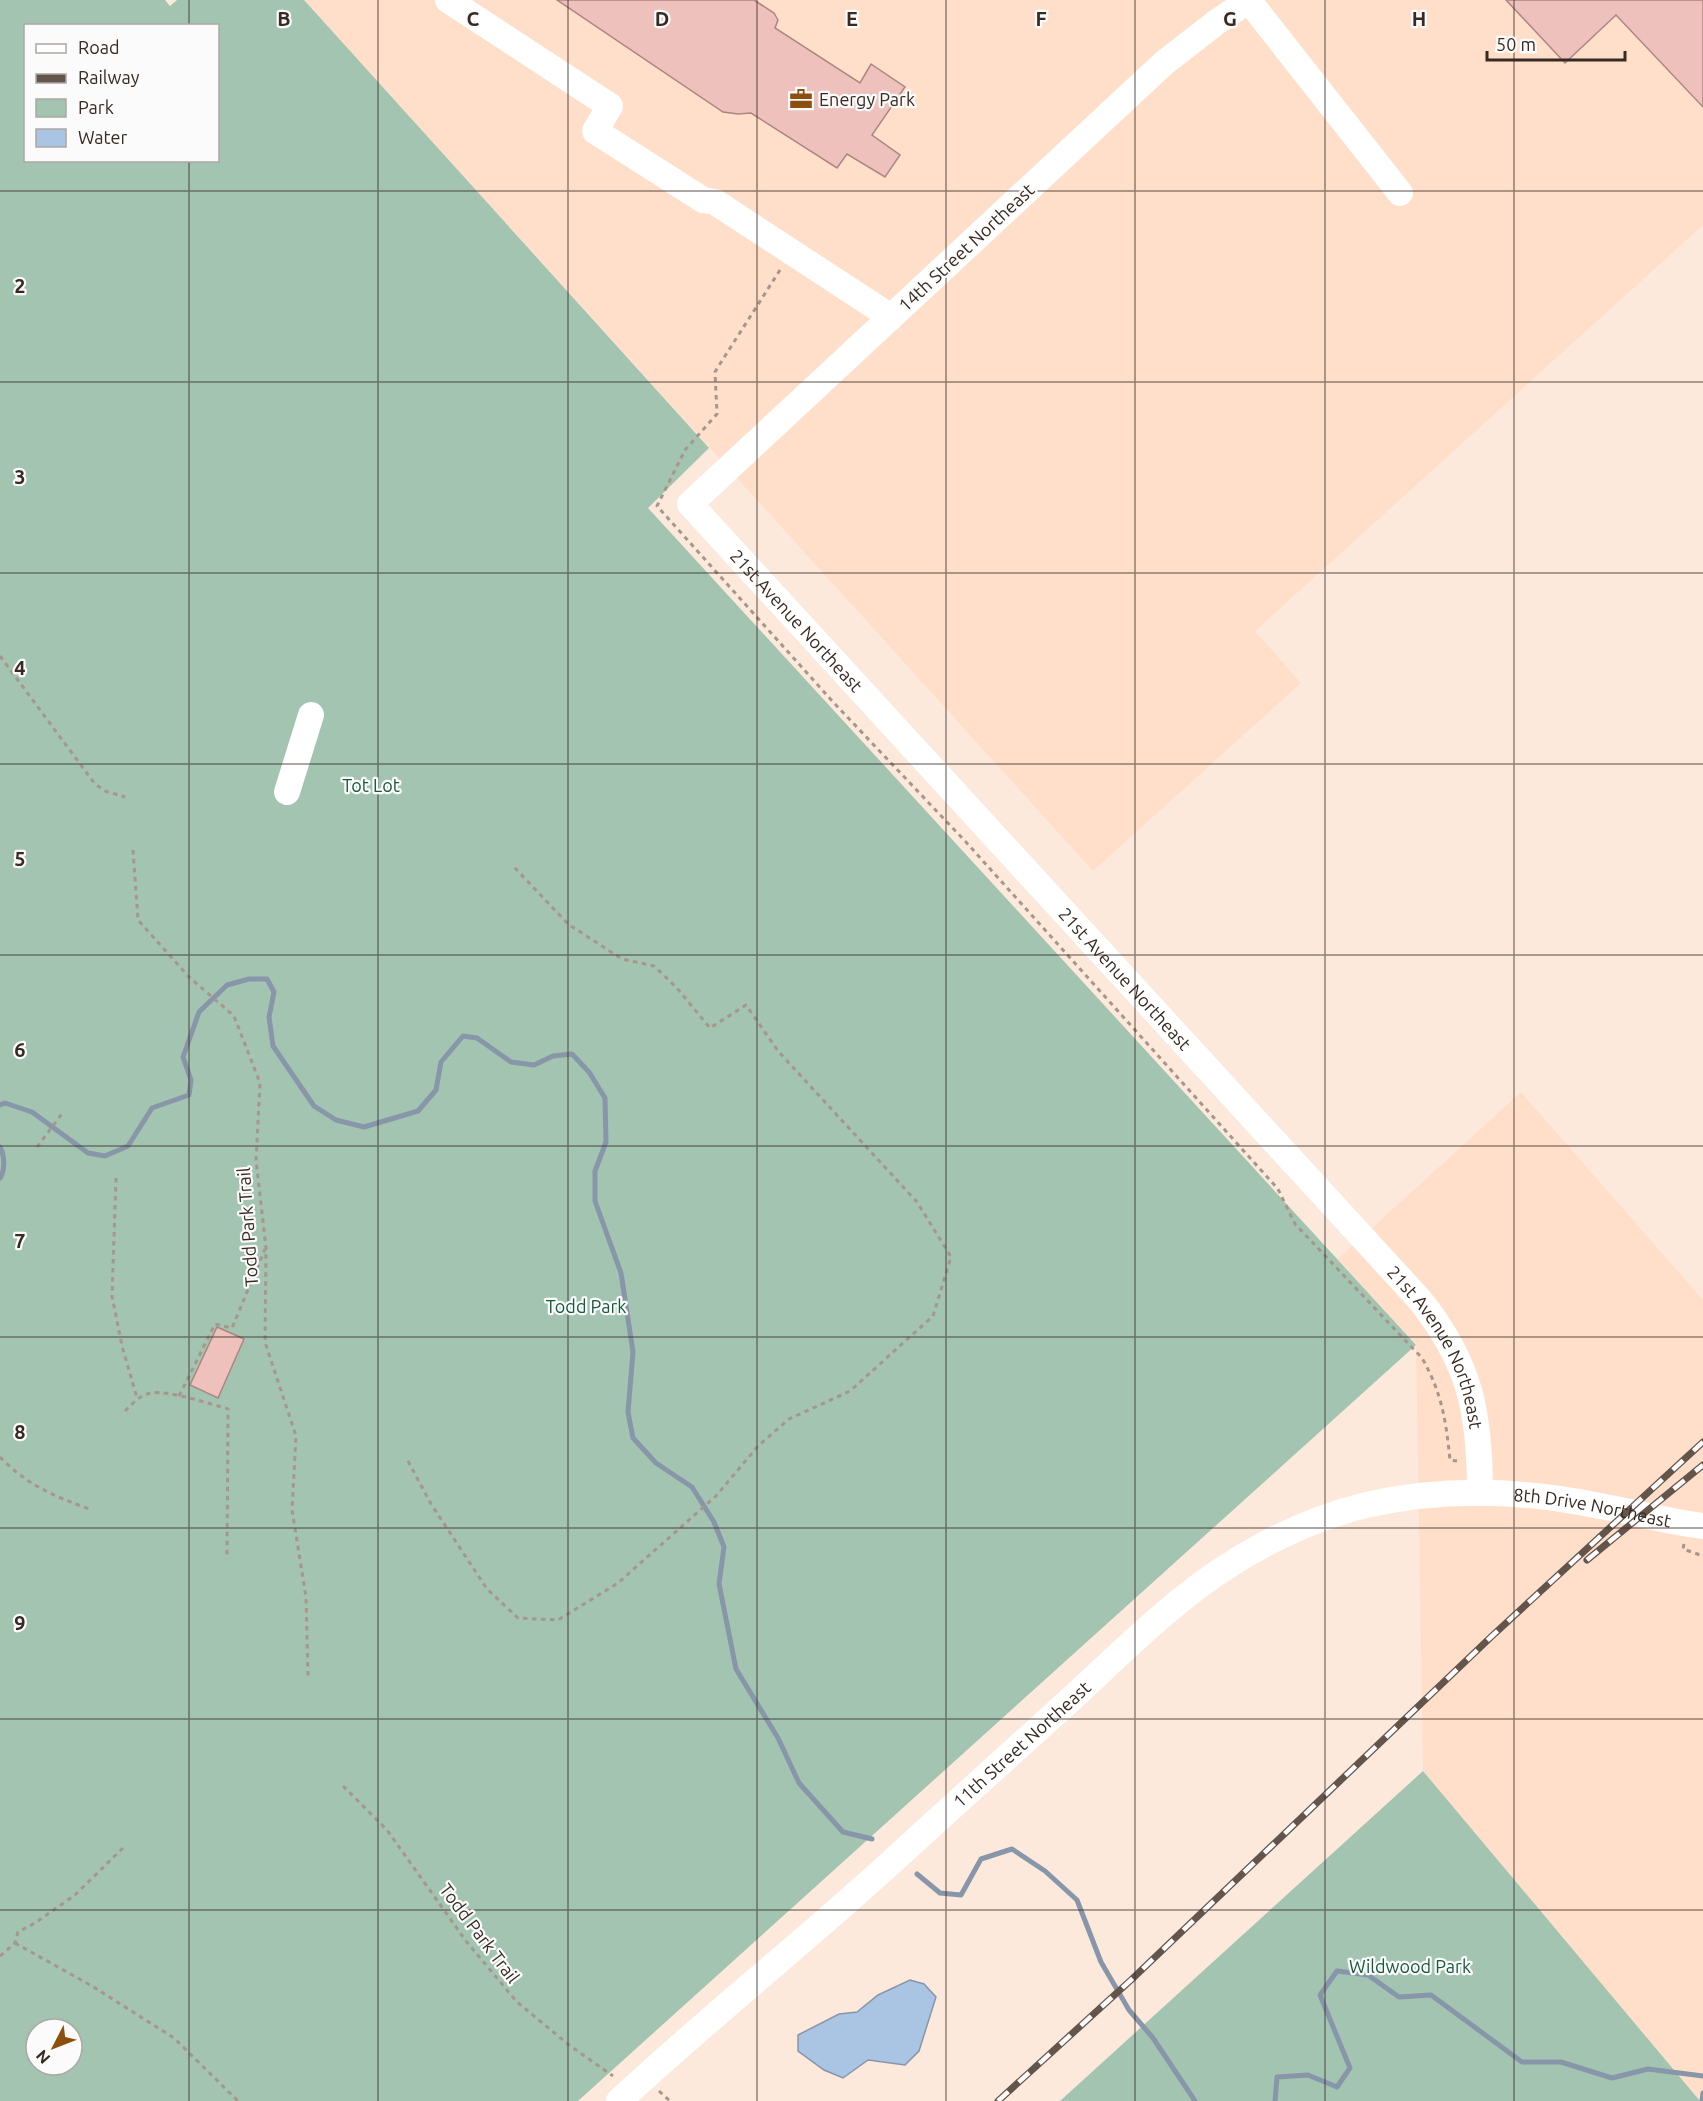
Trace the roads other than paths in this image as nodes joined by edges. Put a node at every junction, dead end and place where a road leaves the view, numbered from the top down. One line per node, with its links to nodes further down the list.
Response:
1 (448, 0): 4 (street)
2 (1250, 0): 3 (street); 4 (street, 14th Street Northeast)
3 (1400, 193)
4 (891, 317): 5 (street, 14th Street Northeast)
5 (690, 504): 8 (street, 21st Avenue Northeast)
6 (311, 715): 7 (street)
7 (287, 792)
8 (1480, 1492): 9 (street, 8th Drive Northeast); 10 (street, 11th Street Northeast)
9 (1703, 1526)
10 (617, 2089)

